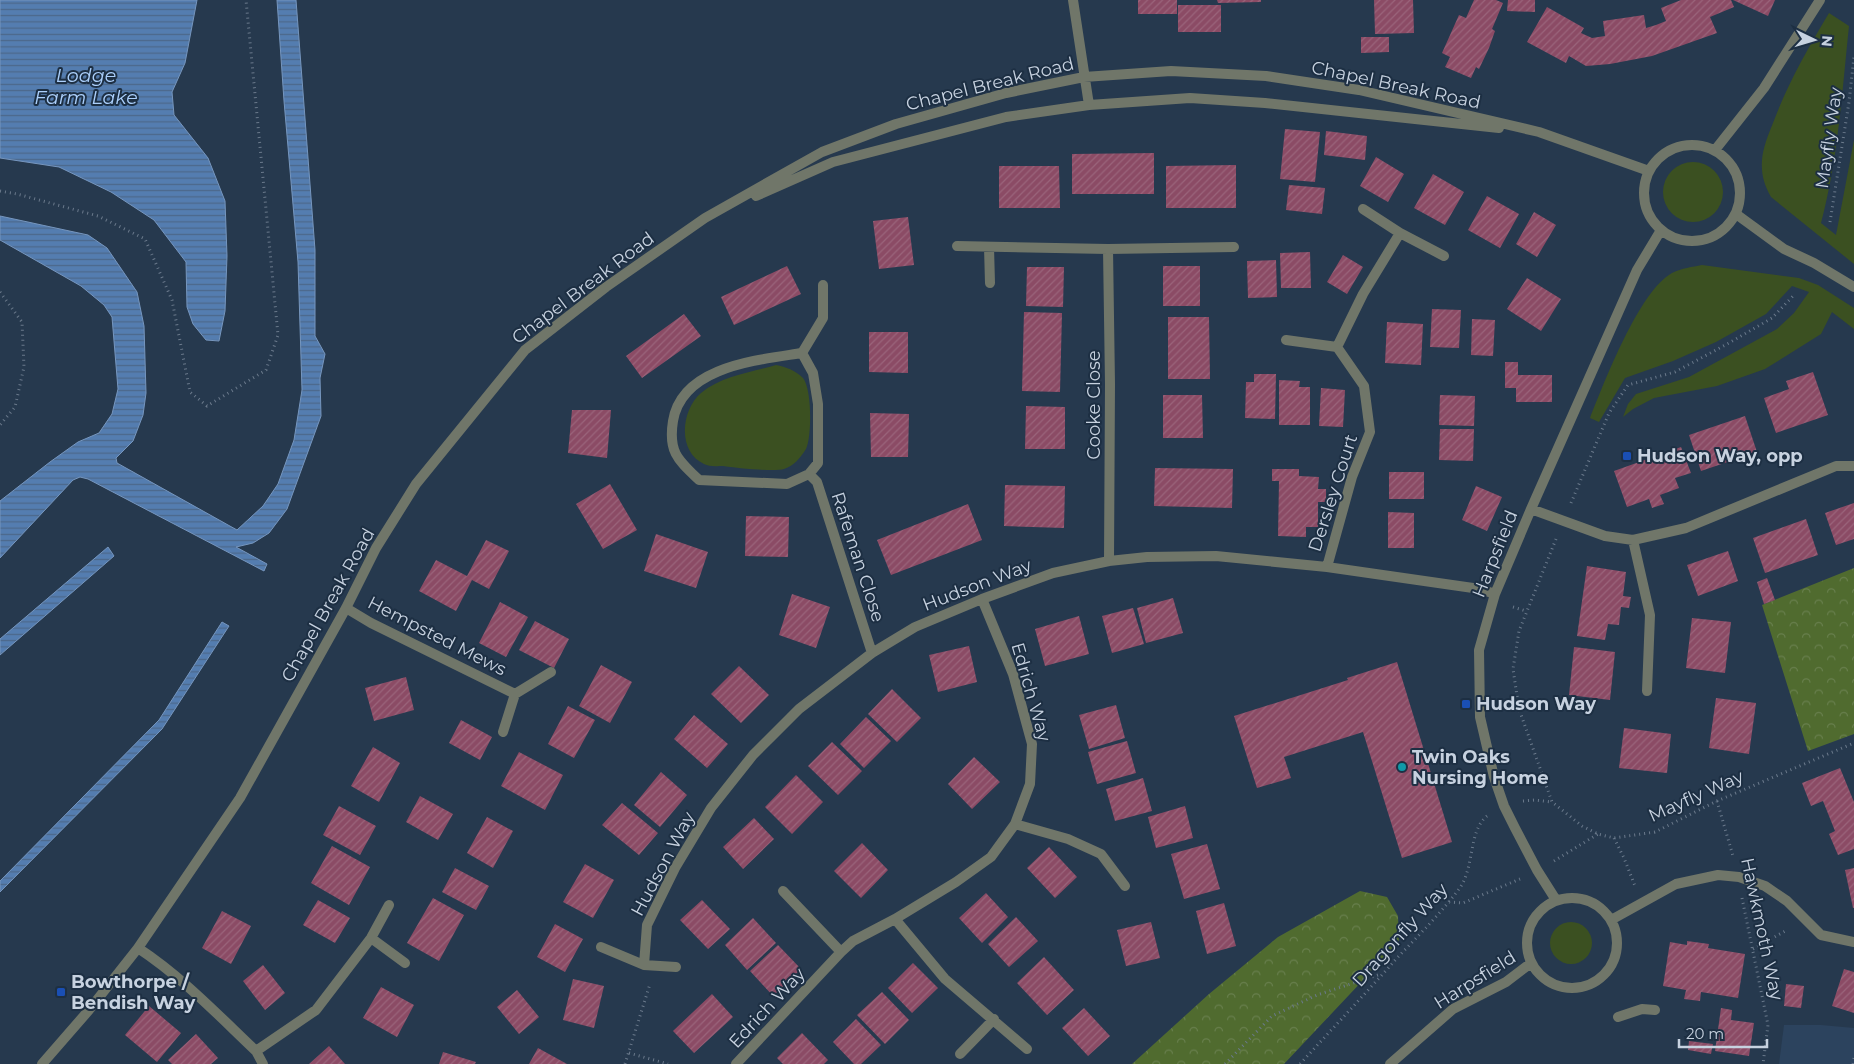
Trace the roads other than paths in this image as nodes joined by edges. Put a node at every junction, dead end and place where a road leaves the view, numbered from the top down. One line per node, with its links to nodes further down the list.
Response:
1 (1074, 0): 3 (street)
2 (1820, 0): 6 (street)
3 (1084, 77): 4 (street); 5 (street, Chapel Break Road); 10 (street, Chapel Break Road)
4 (1089, 105): 5 (street, Chapel Break Road); 10 (street, Chapel Break Road)
5 (1540, 132): 7 (street, Chapel Break Road)
6 (1715, 150): 7 (street); 9 (street)
7 (1649, 171): 11 (street)
8 (1363, 209): 12 (street)
9 (1736, 214): 11 (street); 20 (street)
10 (704, 218): 32 (street, Chapel Break Road)
11 (1661, 230): 26 (street, Harpsfield)
12 (1400, 233): 17 (street); 22 (street)
13 (957, 246): 15 (street)
14 (1234, 247): 16 (street)
15 (989, 248): 16 (street); 18 (street)
16 (1108, 249): 28 (street, Cooke Close)
17 (1444, 256)
18 (990, 283)
19 (822, 285): 23 (street)
20 (1854, 287)
21 (1286, 340): 22 (street)
22 (1337, 347): 29 (street, Dersley Court)
23 (802, 353): 25 (street); 25 (street)
24 (1854, 466): 27 (street)
25 (809, 474): 33 (street, Rafeman Close)
26 (1531, 509): 27 (street); 30 (street, Harpsfield)
27 (1634, 540): 35 (street)
28 (1108, 561): 29 (street, Hudson Way); 31 (street, Hudson Way)
29 (1327, 567): 30 (street, Hudson Way)
30 (1495, 594): 41 (street, Harpsfield)
31 (982, 599): 33 (street, Hudson Way); 38 (street, Edrich Way)
32 (346, 608): 36 (street, Hempsted Mews); 48 (street, Chapel Break Road)
33 (872, 653): 52 (street, Hudson Way)
34 (551, 672): 36 (street, Hempsted Mews)
35 (1647, 691)
36 (515, 694): 37 (street, Hempsted Mews)
37 (504, 732)
38 (1014, 824): 39 (street); 43 (street, Edrich Way)
39 (1125, 886)
40 (783, 892): 49 (street)
41 (1556, 900): 44 (street); 51 (street, Harpsfield)
42 (390, 905): 45 (street)
43 (895, 919): 49 (street, Edrich Way); 56 (street)
44 (1611, 920): 46 (street); 51 (street, Harpsfield)
45 (370, 938): 50 (street); 58 (street)
46 (1854, 942)
47 (601, 947): 52 (street)
48 (138, 948): 58 (street); 60 (street, Chapel Break Road)
49 (841, 952): 62 (street, Edrich Way)
50 (405, 964)
51 (1531, 964): 63 (street, Harpsfield)
52 (644, 965): 53 (street)
53 (676, 967)
54 (1656, 1010): 55 (street)
55 (1618, 1017)
56 (994, 1019): 57 (street); 59 (street)
57 (1027, 1049)
58 (256, 1051): 61 (street)
59 (960, 1054)
60 (42, 1064)
61 (263, 1064)
62 (736, 1064)
63 (1390, 1064)

